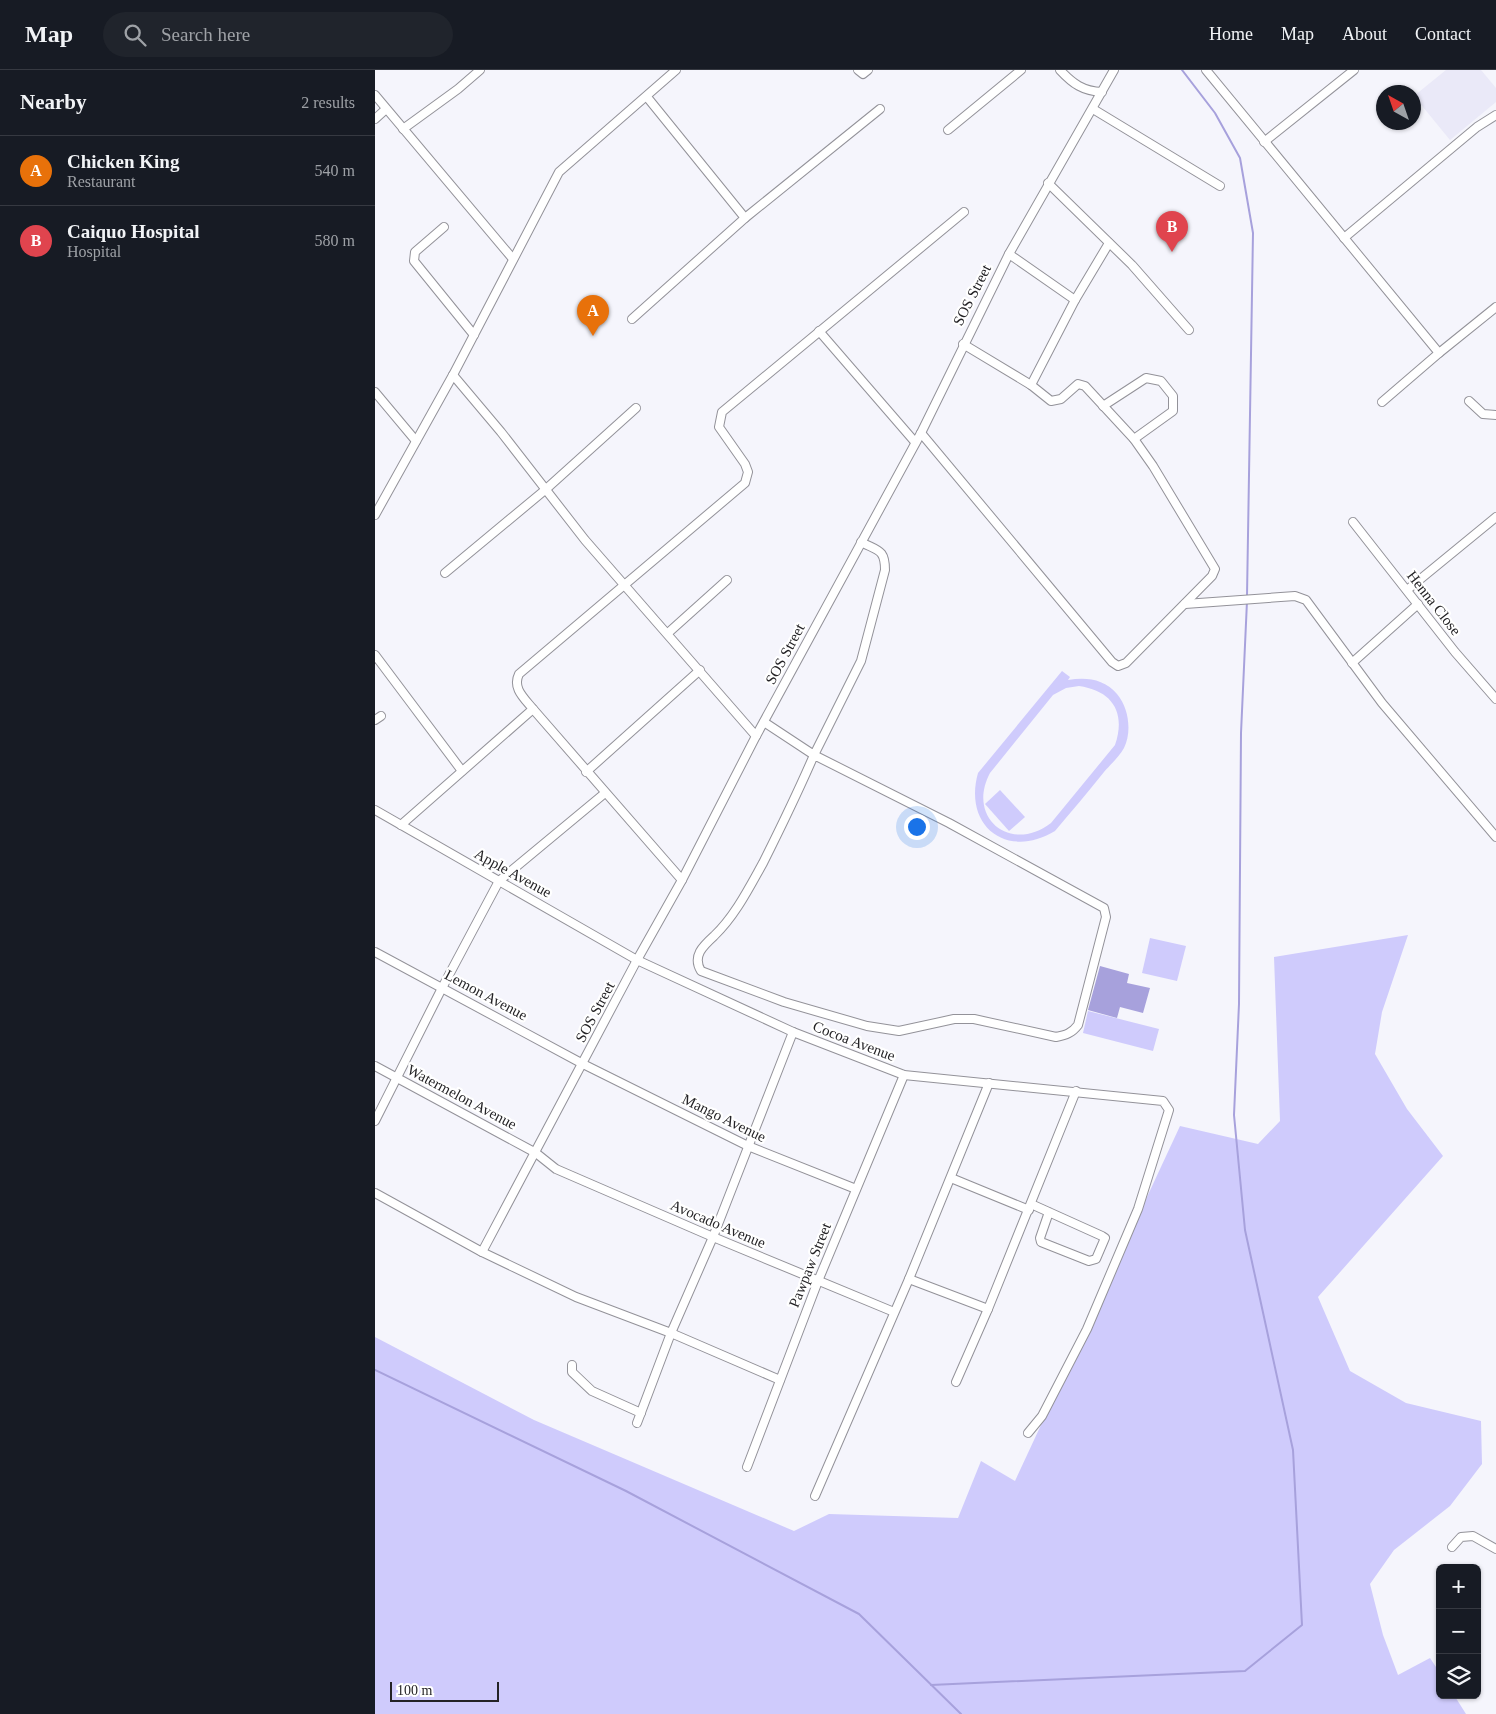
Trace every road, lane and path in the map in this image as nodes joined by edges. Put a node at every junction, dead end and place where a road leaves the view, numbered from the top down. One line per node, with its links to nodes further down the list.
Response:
1 (480, 70): 18 (street)
2 (676, 70): 12 (street)
3 (858, 70): 4 (street)
4 (868, 70)
5 (1021, 70): 19 (street)
6 (1060, 70): 10 (street)
7 (1114, 70): 10 (street, SOS Street)
8 (1206, 70): 20 (street)
9 (1355, 70): 20 (street)
10 (1103, 92): 15 (street, SOS Street)
11 (375, 95): 13 (street)
12 (647, 97): 24 (street); 29 (street)
13 (387, 109): 17 (street); 18 (street)
14 (880, 109): 24 (street)
15 (1093, 109): 21 (street, SOS Street); 22 (street)
16 (1496, 115): 26 (street)
17 (375, 119)
18 (403, 130): 29 (street)
19 (948, 130)
20 (1264, 142): 26 (street)
21 (1047, 183): 27 (street); 28 (street, SOS Street)
22 (1220, 186)
23 (963, 212): 34 (street)
24 (745, 218): 32 (street)
25 (444, 227): 35 (street)
26 (1344, 238): 37 (street)
27 (1109, 243): 30 (street); 33 (street)
28 (1009, 254): 30 (street); 36 (street, SOS Street)
29 (513, 259): 35 (street)
30 (1075, 300): 39 (street)
31 (1496, 307): 37 (street)
32 (632, 318)
33 (1189, 330)
34 (819, 331): 49 (street); 57 (street)
35 (474, 335): 38 (street)
36 (963, 344): 39 (street); 46 (street, SOS Street)
37 (1439, 354): 42 (street)
38 (453, 375): 48 (street); 50 (street)
39 (1031, 385): 43 (street)
40 (375, 392): 48 (street)
41 (1469, 401): 45 (street)
42 (1382, 402)
43 (1103, 406): 47 (street); 47 (street)
44 (636, 408): 50 (street)
45 (1496, 414)
46 (921, 433): 49 (street, SOS Street); 59 (street)
47 (1134, 439): 59 (street)
48 (416, 441): 51 (street)
49 (915, 442): 54 (street, SOS Street)
50 (545, 490): 55 (street); 57 (street)
51 (375, 515)
52 (1496, 516): 58 (street)
53 (1353, 522): 58 (street, Henna Close)
54 (861, 542): 67 (street, SOS Street); 69 (street)
55 (445, 573)
56 (727, 580): 61 (street)
57 (625, 586): 61 (street); 66 (street)
58 (1407, 590): 60 (street, Henna Close)
59 (1185, 604): 63 (street)
60 (1418, 604): 63 (street); 65 (street, Henna Close)
61 (668, 633): 64 (street)
62 (375, 655): 70 (street)
63 (1352, 662): 75 (street)
64 (700, 670): 68 (street); 71 (street)
65 (1496, 699)
66 (533, 709): 70 (street); 71 (street)
67 (764, 722): 68 (street, SOS Street); 69 (street)
68 (756, 736): 76 (street, SOS Street)
69 (814, 755): 69 (street)
70 (462, 771): 74 (street)
71 (586, 772): 72 (street)
72 (605, 793): 76 (street); 77 (street)
73 (375, 810): 74 (street, Apple Avenue)
74 (401, 825): 77 (street, Apple Avenue)
75 (1496, 837)
76 (682, 880): 79 (street, SOS Street)
77 (499, 881): 79 (street, Apple Avenue); 80 (street)
78 (375, 952): 80 (street, Lemon Avenue)
79 (637, 960): 81 (street, Cocoa Avenue); 82 (street, SOS Street)
80 (442, 988): 82 (street, Lemon Avenue); 85 (street)
81 (793, 1032): 84 (street, Cocoa Avenue); 89 (street)
82 (583, 1064): 89 (street, Mango Avenue); 90 (street, SOS Street)
83 (375, 1066): 85 (street, Watermelon Avenue)
84 (904, 1075): 86 (street, Cocoa Avenue); 92 (street, Pawpaw Street)
85 (397, 1078): 88 (street); 90 (street, Watermelon Avenue)
86 (989, 1083): 87 (street, Cocoa Avenue); 91 (street)
87 (1076, 1091): 94 (street); 108 (street, Cocoa Avenue)
88 (375, 1121)
89 (748, 1146): 92 (street, Mango Avenue); 96 (street)
90 (537, 1153): 96 (street, Avocado Avenue); 97 (street, SOS Street)
91 (951, 1178): 94 (street); 98 (street)
92 (856, 1189): 99 (street, Pawpaw Street)
93 (375, 1193): 97 (street)
94 (1030, 1207): 95 (street); 100 (street)
95 (1049, 1212): 95 (street)
96 (713, 1238): 99 (street, Avocado Avenue); 102 (street)
97 (482, 1252): 102 (street)
98 (909, 1278): 100 (street); 101 (street)
99 (817, 1281): 101 (street, Avocado Avenue); 104 (street, Pawpaw Street)
100 (989, 1308): 105 (street)
101 (894, 1312): 110 (street)
102 (671, 1333): 104 (street); 106 (street)
103 (572, 1365): 106 (street)
104 (780, 1380): 109 (street, Pawpaw Street)
105 (956, 1382)
106 (641, 1413): 107 (street)
107 (637, 1423)
108 (1028, 1433)
109 (747, 1467)
110 (815, 1496)
111 (1452, 1547): 112 (street)
112 (1496, 1549)

